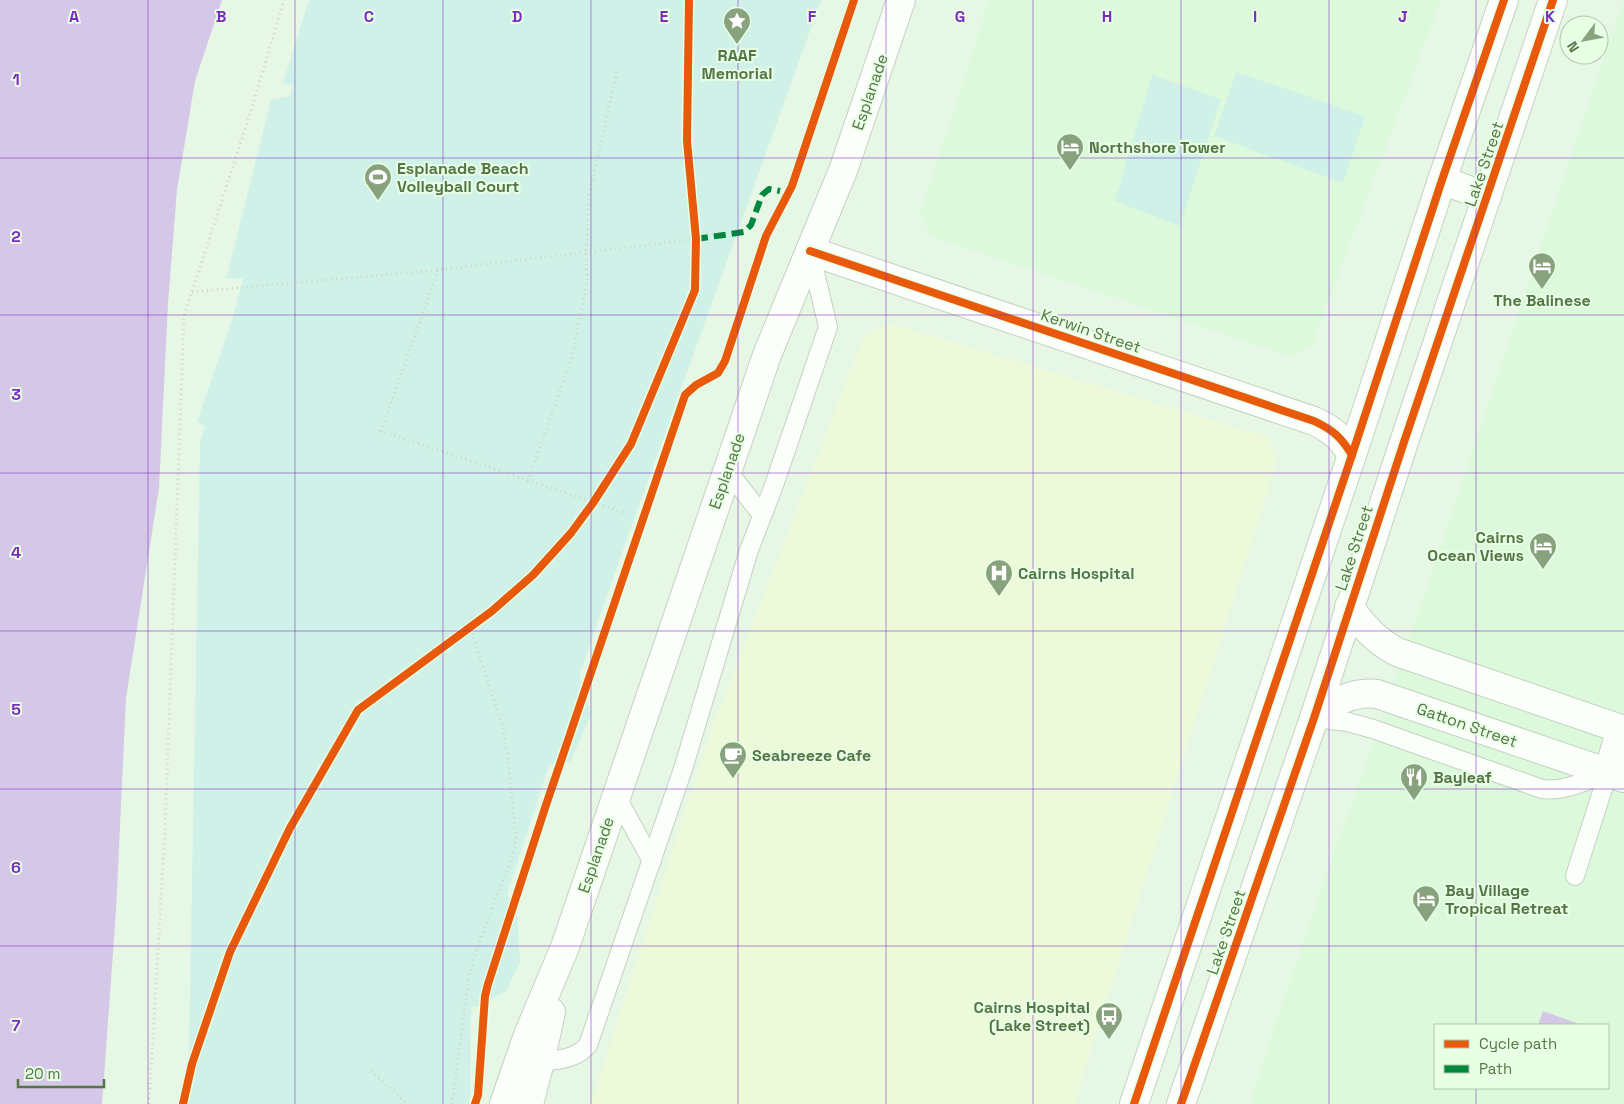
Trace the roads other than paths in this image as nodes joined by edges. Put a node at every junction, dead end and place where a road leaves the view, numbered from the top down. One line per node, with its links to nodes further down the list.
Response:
1 (901, 0): 6 (street, Esplanade)
2 (1504, 0): 4 (street, Lake Street)
3 (1553, 0): 5 (street, Lake Street)
4 (1442, 180): 5 (street); 7 (street, Lake Street)
5 (1487, 197): 10 (street, Lake Street)
6 (810, 251): 7 (street, Kerwin Street); 8 (street, Esplanade); 9 (lane)
7 (1352, 455): 21 (street, Lake Street)
8 (728, 470): 9 (lane); 14 (street, Esplanade)
9 (762, 515): 15 (lane)
10 (1349, 607): 11 (street, Lake Street); 12 (street)
11 (1314, 718): 13 (lane); 13 (street, Gatton Street); 22 (street, Lake Street)
12 (1622, 730): 13 (street)
13 (1616, 775): 16 (lane)
14 (616, 796): 15 (lane); 17 (street, Esplanade)
15 (652, 861): 18 (lane)
16 (1575, 876)
17 (565, 947): 18 (street, Esplanade); 19 (street, Esplanade)
18 (540, 1062): 20 (street, Esplanade)
19 (504, 1104)
20 (529, 1104)
21 (1134, 1104)
22 (1181, 1104)

